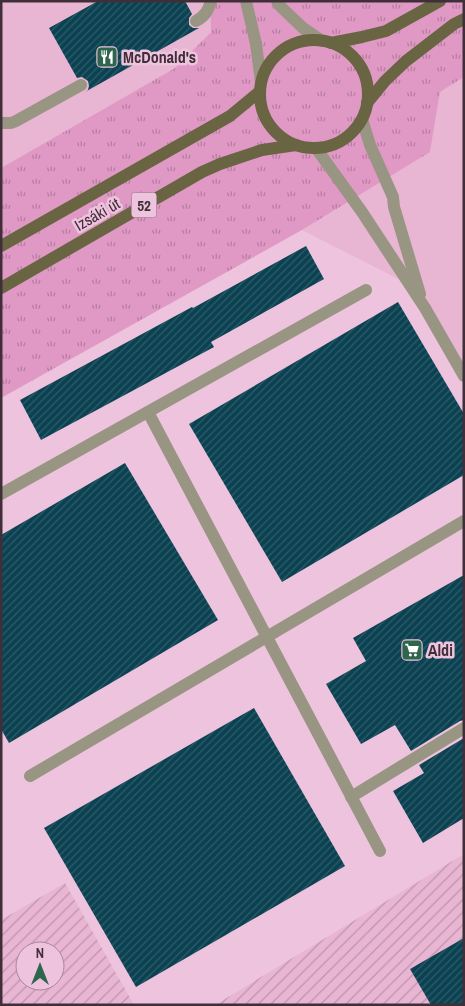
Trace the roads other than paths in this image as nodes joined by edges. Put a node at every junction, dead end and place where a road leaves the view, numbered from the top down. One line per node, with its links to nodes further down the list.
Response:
1 (210, 1): 6 (street)
2 (246, 1): 9 (street)
3 (277, 1): 7 (street)
4 (440, 1): 7 (main road, 52)
5 (464, 19): 10 (main road, 52)
6 (196, 21)
7 (327, 42): 9 (main road, 52); 10 (main road, 52)
8 (81, 85): 12 (street)
9 (260, 87): 13 (main road, 52); 15 (main road, Izsáki út / 52)
10 (367, 103): 11 (main road, 52)
11 (362, 119): 14 (main road, 52); 18 (street)
12 (1, 123)
13 (296, 145): 14 (main road, 52); 16 (main road, Izsáki út / 52)
14 (316, 148): 18 (street)
15 (1, 246)
16 (1, 288)
17 (366, 290): 20 (street)
18 (425, 308): 19 (street)
19 (464, 376)
20 (148, 412): 21 (street); 23 (street)
21 (1, 494)
22 (464, 521): 23 (street)
23 (266, 637): 25 (street); 26 (street)
24 (464, 728): 26 (street)
25 (30, 776)
26 (351, 797): 27 (street)
27 (380, 851)

